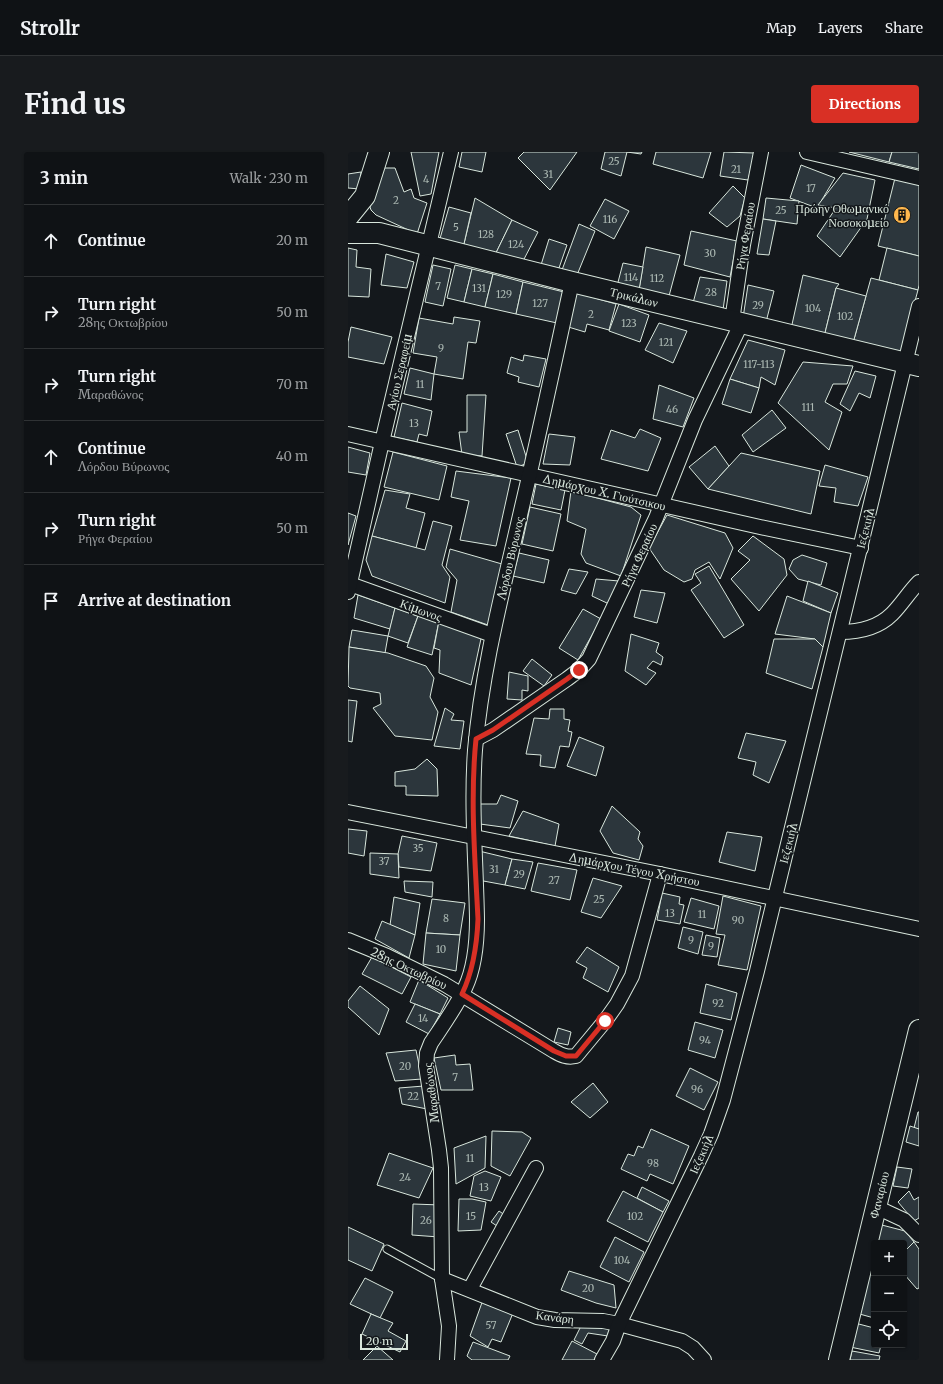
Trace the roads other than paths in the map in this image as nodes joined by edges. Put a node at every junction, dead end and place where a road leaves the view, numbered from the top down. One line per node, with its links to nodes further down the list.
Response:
1 (379, 152): 6 (main road)
2 (451, 152): 10 (street, Αγίου Σεραφείμ)
3 (761, 152): 13 (street, Ρήγα Φεραίου)
4 (807, 152): 5 (street)
5 (919, 178)
6 (365, 196): 7 (main road); 9 (main road)
7 (348, 217)
8 (348, 233): 9 (main road, Τρικάλων)
9 (379, 234): 10 (main road, Τρικάλων)
10 (429, 246): 11 (main road, Τρικάλων); 16 (street, Αγίου Σεραφείμ)
11 (572, 282): 13 (main road, Τρικάλων); 17 (street, Λόρδου Βύρωνος)
12 (919, 306): 14 (street, Ιεζεκιήλ)
13 (737, 322): 14 (main road, Τρικάλων); 18 (street, Ρήγα Φεραίου)
14 (912, 365): 19 (street, Ιεζεκιήλ)
15 (348, 434): 16 (street, Δημάρχου Χ. Γιούτσικου)
16 (382, 442): 17 (street, Δημάρχου Χ. Γιούτσικου); 21 (street, Αγίου Σεραφείμ)
17 (530, 475): 18 (street, Δημάρχου Χ. Γιούτσικου); 23 (street, Λόρδου Βύρωνος)
18 (662, 505): 19 (street, Δημάρχου Χ. Γιούτσικου); 24 (street, Ρήγα Φεραίου)
19 (860, 548): 22 (street, Ιεζεκιήλ)
20 (919, 582): 22 (street)
21 (349, 588): 23 (street, Κίμωνος)
22 (840, 632): 28 (street, Ιεζεκιήλ)
23 (492, 635): 24 (street, Λόρδου Βύρωνος)
24 (476, 739): 26 (street, Λόρδου Βύρωνος)
25 (348, 812): 26 (street, Δημάρχου Τέγου Χρήστου)
26 (474, 837): 27 (street, Δημάρχου Τέγου Χρήστου); 31 (street, Μαραθώνος)
27 (660, 874): 28 (street, Δημάρχου Τέγου Χρήστου); 31 (street, 28ης Οκτωβρίου)
28 (774, 898): 29 (street, Δημάρχου Τέγου Χρήστου); 39 (street, Ιεζεκιήλ)
29 (919, 929)
30 (348, 940): 31 (street, 28ης Οκτωβρίου)
31 (462, 994): 37 (street, Μαραθώνος)
32 (919, 1030): 34 (main road, Φαναρίου)
33 (536, 1168): 38 (street)
34 (876, 1207): 35 (street); 43 (main road, Φαναρίου)
35 (919, 1235)
36 (386, 1249): 37 (lane, Κανάρη)
37 (442, 1279): 38 (street, Κανάρη); 40 (street, Μαραθώνος)
38 (470, 1290): 39 (street, Κανάρη)
39 (619, 1324): 41 (street, Ιεζεκιήλ); 42 (street, Κανάρη)
40 (447, 1360)
41 (602, 1360)
42 (704, 1360)
43 (839, 1360)

